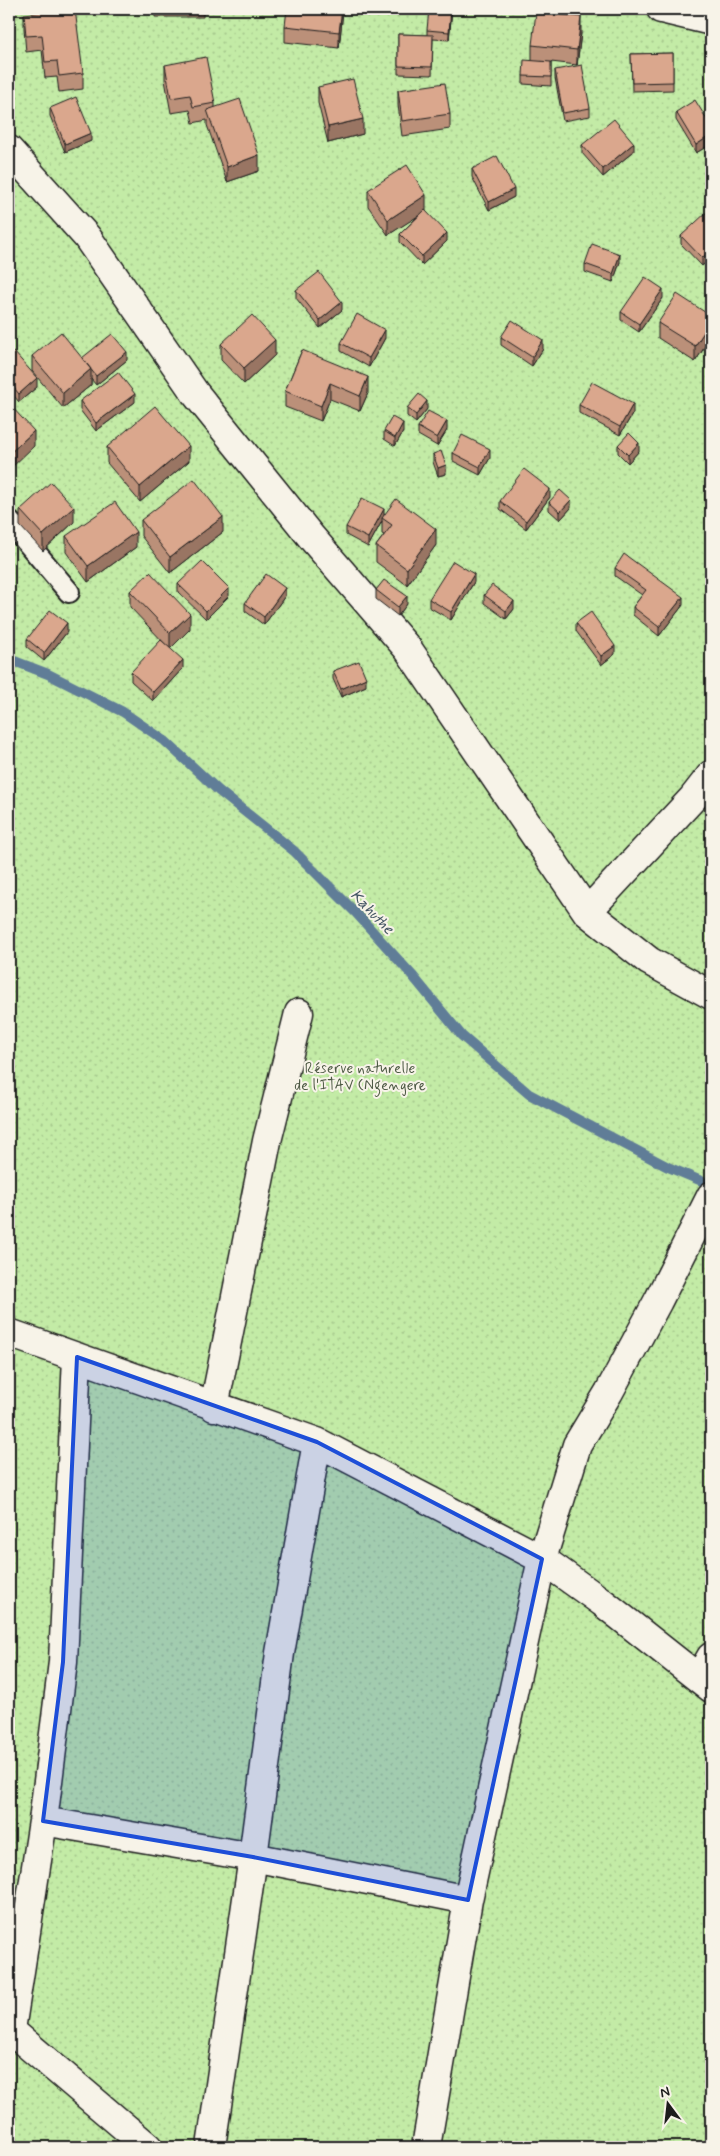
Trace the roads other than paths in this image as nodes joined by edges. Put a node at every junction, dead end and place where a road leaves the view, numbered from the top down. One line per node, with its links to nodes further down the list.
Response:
1 (661, 9): 2 (street)
2 (711, 21)
3 (9, 150): 7 (street)
4 (9, 521): 5 (lane)
5 (69, 592)
6 (711, 775): 7 (street)
7 (588, 912): 8 (street)
8 (711, 995)
9 (298, 1012): 13 (street)
10 (711, 1196): 15 (street)
11 (9, 1333): 12 (street)
12 (77, 1357): 13 (street); 17 (street)
13 (214, 1407): 14 (street)
14 (316, 1442): 15 (street); 18 (street)
15 (542, 1559): 16 (street); 19 (street)
16 (707, 1675)
17 (43, 1821): 18 (street); 20 (street)
18 (253, 1857): 19 (street); 22 (street)
19 (468, 1900): 23 (street)
20 (10, 2029): 21 (street)
21 (148, 2147)
22 (210, 2147)
23 (426, 2147)

